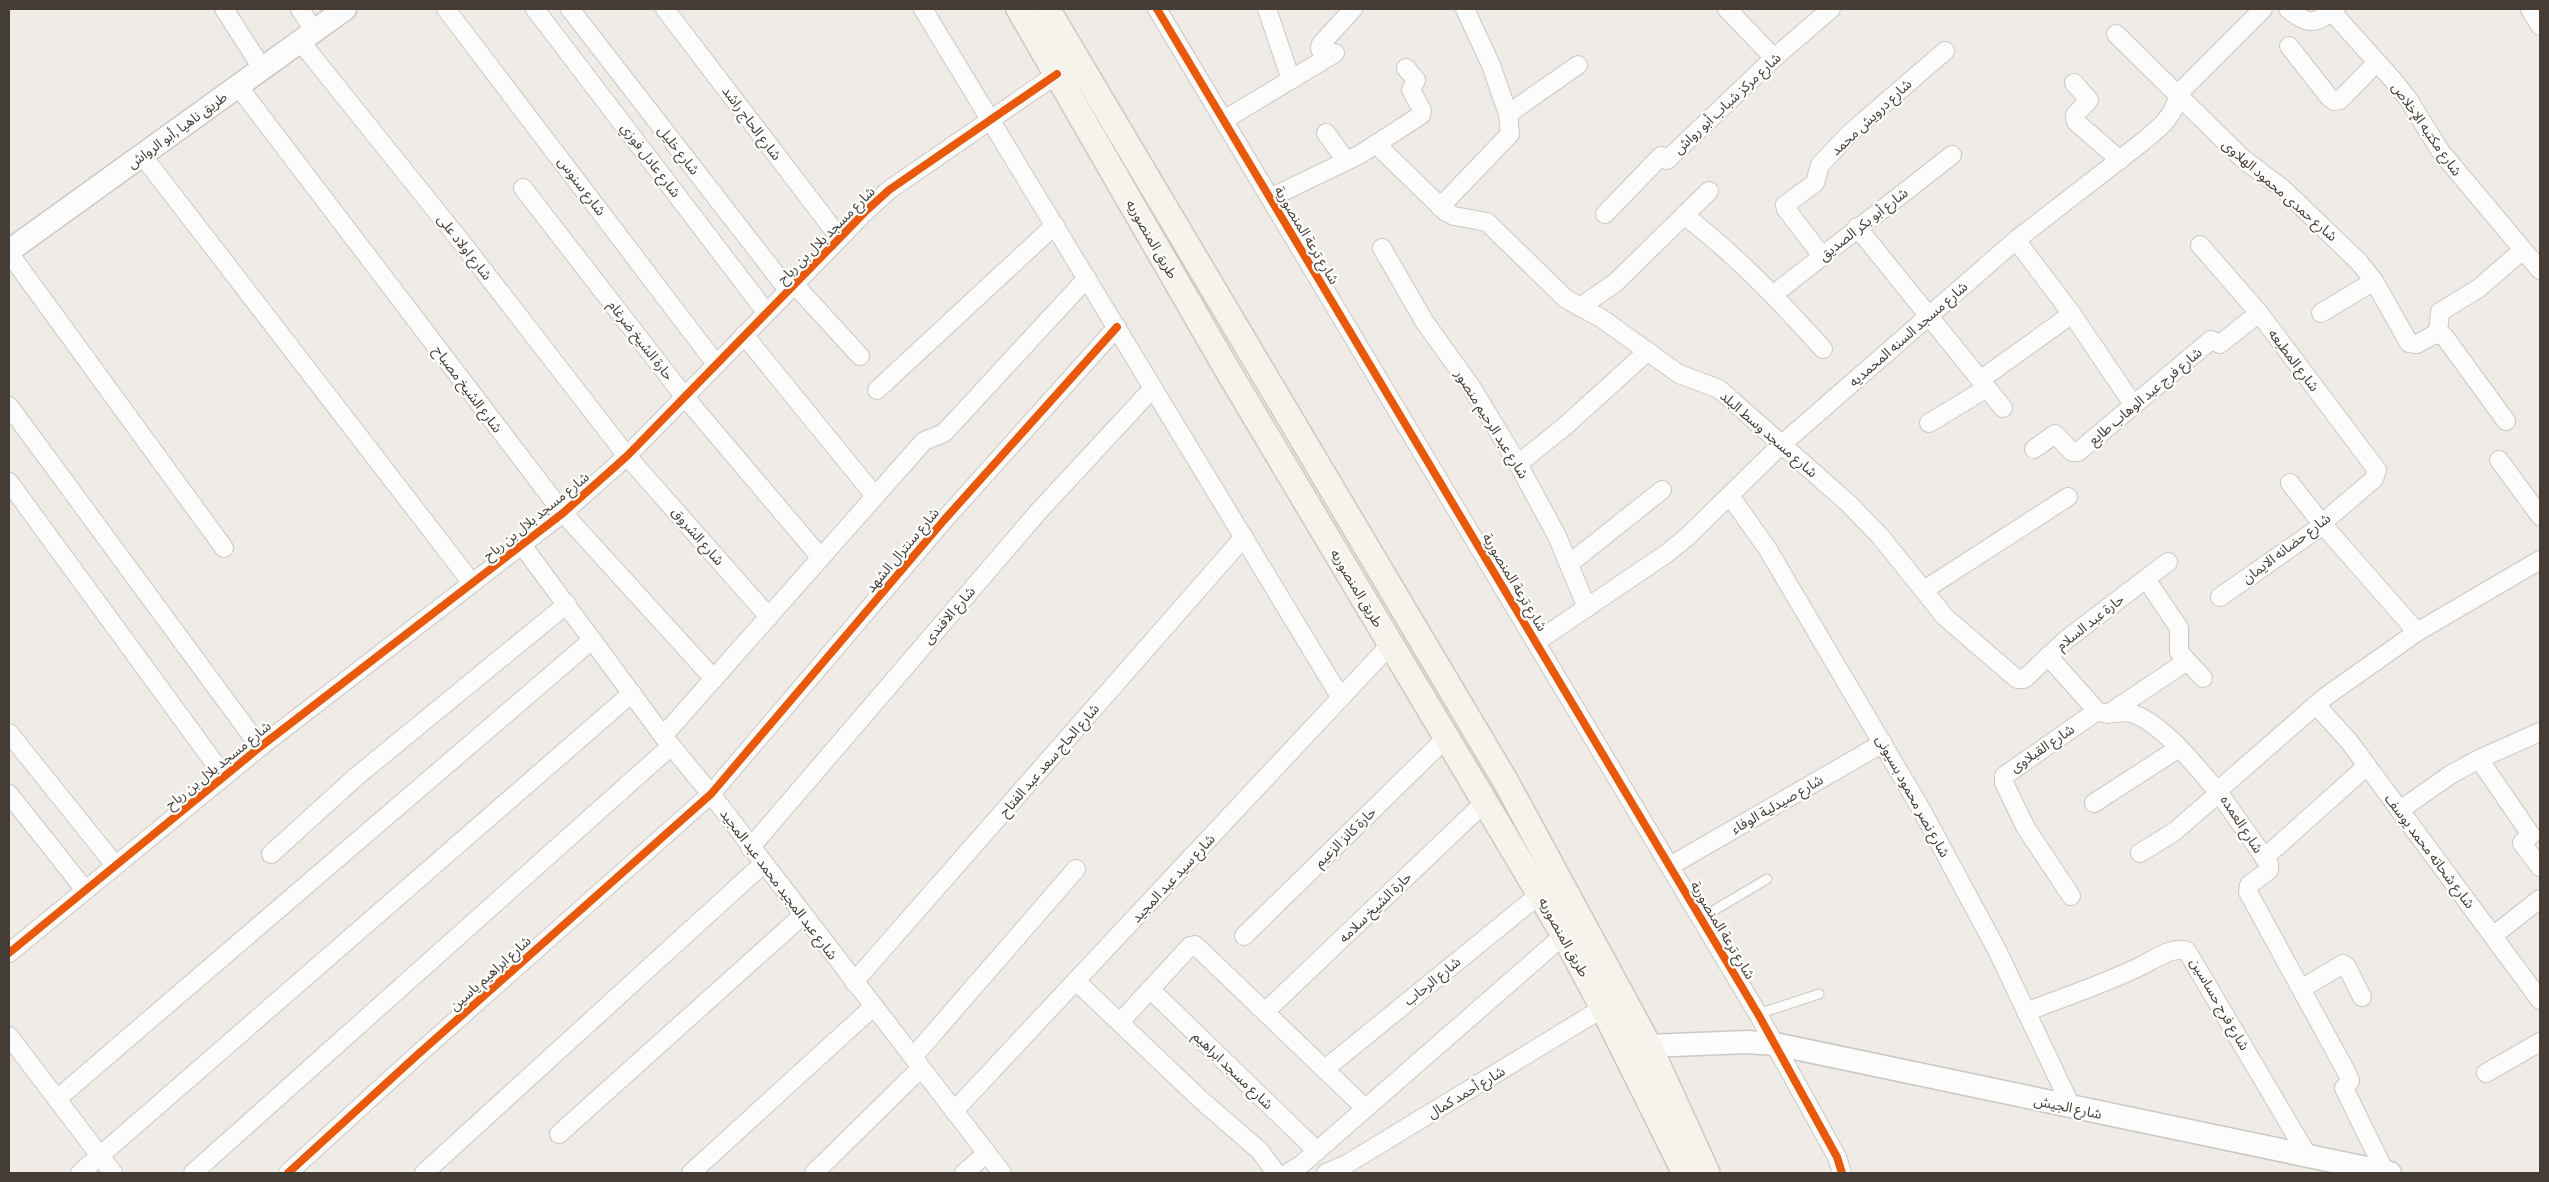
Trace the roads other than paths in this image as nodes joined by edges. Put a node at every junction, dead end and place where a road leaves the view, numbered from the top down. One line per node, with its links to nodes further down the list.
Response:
1 (224, 9): 29 (street)
2 (300, 9): 23 (street, شارع اولاد على)
3 (345, 9): 23 (street, طريق ناهيا ,أبو الرواش)
4 (446, 9): 78 (street, شارع سنوس)
5 (535, 9): 66 (street, شارع عادل فوزي)
6 (570, 9): 63 (street, شارع خليل)
7 (666, 9): 53 (street, شارع الحاج راشد)
8 (923, 9): 37 (street)
9 (1019, 9): 31 (main road, طريق المنصوريه)
10 (1047, 9): 77 (main road, طريق المنصوريه)
11 (1157, 9): 38 (street, شارع ترعة المنصورية)
12 (1267, 9): 32 (street)
13 (1465, 9): 36 (street)
14 (1727, 9): 26 (street)
15 (1831, 9): 26 (street, شارع مركز شباب أبو رواش)
16 (2262, 9): 35 (street, شارع مسجد السنه المحمديه)
17 (2288, 9): 20 (street)
18 (2530, 9): 21 (street)
19 (1345, 12): 32 (street)
20 (2329, 14): 27 (street, شارع مكتبه الإخلاص)
21 (2540, 26)
22 (2116, 34): 35 (street, شارع حمدى محمود الهلاوى)
23 (307, 36): 29 (street, طريق ناهيا ,أبو الرواش); 91 (street, شارع اولاد على)
24 (2289, 46): 27 (street)
25 (1945, 51): 59 (street, شارع درويش محمد)
26 (1774, 58): 49 (street, شارع مركز شباب أبو رواش)
27 (2377, 62): 57 (street, شارع مكتبه الإخلاص)
28 (1578, 65): 36 (street)
29 (262, 68): 34 (street, طريق ناهيا ,أبو الرواش)
30 (1406, 68): 40 (street)
31 (1057, 74): 37 (street, شارع مسجد بلال بن رباح); 79 (main road, طريق المنصوريه)
32 (1291, 80): 38 (street)
33 (2074, 83): 43 (street)
34 (238, 86): 41 (street, طريق ناهيا ,أبو الرواش); 101 (street, شارع الشيخ مصباح)
35 (2178, 97): 43 (street, شارع مسجد السنه المحمديه); 62 (street, شارع حمدى محمود الهلاوى)
36 (1508, 114): 48 (street)
37 (991, 119): 51 (street); 53 (street, شارع مسجد بلال بن رباح)
38 (1224, 120): 47 (street, شارع ترعة المنصورية)
39 (1326, 133): 44 (street)
40 (1376, 144): 44 (street); 48 (street, شارع مسجد وسط البلد)
41 (142, 155): 58 (street, طريق ناهيا ,أبو الرواش); 112 (street)
42 (1952, 156): 52 (street, شارع أبو بكر الصديق)
43 (2120, 160): 54 (street, شارع مسجد السنه المحمديه)
44 (1346, 161): 47 (street)
45 (523, 188): 83 (street, حارة الشيخ ضرغام)
46 (1709, 191): 50 (street)
47 (1270, 198): 120 (street, شارع ترعة المنصورية)
48 (1440, 208): 65 (street, شارع مسجد وسط البلد)
49 (1604, 214)
50 (1684, 215): 64 (street); 65 (street)
51 (1055, 225): 61 (street); 82 (street)
52 (1857, 228): 59 (street, شارع أبو بكر الصديق); 70 (street)
53 (839, 237): 63 (street, شارع مسجد بلال بن رباح)
54 (2016, 240): 69 (street); 70 (street, شارع مسجد السنه المحمديه)
55 (2200, 245): 67 (street, شارع المطبعه)
56 (1382, 248): 93 (street, شارع عبد الرحيم منصور)
57 (2523, 250): 60 (street, شارع مكتبه الإخلاص); 72 (street)
58 (9, 252): 106 (street)
59 (1822, 256): 64 (street, شارع أبو بكر الصديق)
60 (2540, 270)
61 (1087, 278): 71 (street); 98 (street)
62 (2374, 281): 68 (street); 72 (street, شارع حمدى محمود الهلاوى)
63 (791, 287): 66 (street, شارع مسجد بلال بن رباح); 76 (street, شارع خليل)
64 (1774, 294): 74 (street)
65 (1580, 307): 75 (street, شارع مسجد وسط البلد)
66 (766, 312): 73 (street, شارع مسجد بلال بن رباح)
67 (2259, 313): 85 (street, شارع فرج عبد الوهاب طايع); 94 (street, شارع المطبعه)
68 (2321, 313)
69 (2072, 314): 80 (street); 85 (street)
70 (1929, 315): 80 (street); 89 (street, شارع مسجد السنه المحمديه)
71 (1116, 328): 81 (street); 143 (street, شارع سنترال الشهد)
72 (2438, 333): 87 (street)
73 (744, 335): 78 (street, شارع مسجد بلال بن رباح); 98 (street)
74 (1823, 349)
75 (1648, 351): 89 (street, شارع مسجد وسط البلد); 93 (street)
76 (860, 356)
77 (1254, 357): 79 (main road); 183 (main road, طريق المنصوريه)
78 (716, 364): 83 (street, شارع مسجد بلال بن رباح)
79 (1228, 371): 121 (main road, طريق المنصوريه)
80 (1984, 384): 86 (street); 88 (street)
81 (1153, 388): 104 (street); 147 (street, شارع الافندى)
82 (877, 390)
83 (684, 396): 91 (street, شارع مسجد بلال بن رباح); 107 (street, حارة الشيخ ضرغام)
84 (9, 406): 136 (street)
85 (2134, 406): 90 (street, شارع فرج عبد الوهاب طايع)
86 (2003, 408)
87 (2506, 421)
88 (1929, 423)
89 (1781, 445): 99 (street, شارع مسجد السنه المحمديه); 113 (street, شارع مسجد وسط البلد)
90 (2034, 449)
91 (627, 456): 101 (street, شارع مسجد بلال بن رباح); 117 (street, شارع الشروق)
92 (2499, 460): 102 (street)
93 (1518, 464): 110 (street, شارع عبد الرحيم منصور)
94 (2374, 479): 103 (street, شارع حضانه الايمان)
95 (9, 482): 140 (street)
96 (2290, 483): 103 (street)
97 (1662, 490): 110 (street)
98 (875, 496): 107 (street)
99 (1730, 496): 116 (street, شارع مسجد السنه المحمديه); 135 (street, شارع نصر محمود بسيونى)
100 (2068, 496): 113 (street)
101 (563, 513): 105 (street, شارع مسجد بلال بن رباح); 126 (street, شارع الشيخ مصباح)
102 (2540, 516)
103 (2323, 525): 114 (street, شارع حضانه الايمان); 118 (street)
104 (1244, 537): 128 (street); 168 (street, شارع الحاج سعد عبد الفتاح)
105 (522, 546): 112 (street, شارع مسجد بلال بن رباح); 115 (street, شارع عبد المجيد محمد عبد المجيد)
106 (224, 548)
107 (821, 558): 117 (street)
108 (2540, 560): 118 (street, شارع العمده)
109 (2168, 562): 111 (street, حارة عبد السلام)
110 (1569, 564): 116 (street, شارع عبد الرحيم منصور)
111 (2146, 579): 122 (street, حارة عبد السلام); 123 (street)
112 (472, 583): 136 (street, شارع مسجد بلال بن رباح)
113 (1924, 590): 124 (street, شارع مسجد وسط البلد)
114 (2220, 597)
115 (567, 604): 119 (street, شارع عبد المجيد محمد عبد المجيد); 149 (street)
116 (1587, 608): 120 (street, شارع مسجد السنه المحمديه)
117 (769, 617): 126 (street)
118 (2417, 632): 129 (street, شارع العمده)
119 (592, 640): 127 (street, شارع عبد المجيد محمد عبد المجيد); 187 (street)
120 (1536, 642): 153 (street, شارع ترعة المنصورية)
121 (1391, 644): 128 (street, شارع سيد عبد المجيد); 133 (main road, طريق المنصوريه)
122 (2048, 656): 124 (street, حارة عبد السلام); 130 (street)
123 (2187, 660): 125 (street); 130 (street)
124 (2014, 676)
125 (2203, 678)
126 (714, 679): 134 (street)
127 (632, 694): 134 (street, شارع عبد المجيد محمد عبد المجيد); 195 (street)
128 (1341, 698): 167 (street, شارع سيد عبد المجيد)
129 (2316, 705): 139 (street, شارع شحاته محمد يوسف); 141 (street, شارع العمده)
130 (2102, 713): 137 (street); 159 (street, شارع القبلاوى)
131 (2540, 732): 138 (street)
132 (9, 733): 152 (street)
133 (1447, 737): 144 (main road, طريق المنصوريه); 164 (street, حارة كانز الزعيم)
134 (667, 741): 143 (street, شارع عبد المجيد محمد عبد المجيد); 198 (street)
135 (1883, 743): 153 (street, شارع صيدلية الوفاء); 177 (street, شارع نصر محمود بسيونى)
136 (260, 747): 140 (street, شارع مسجد بلال بن رباح)
137 (2179, 748): 141 (street); 145 (street)
138 (2479, 759): 146 (street); 154 (street)
139 (2367, 766): 146 (street, شارع شحاته محمد يوسف); 150 (street)
140 (224, 776): 152 (street, شارع مسجد بلال بن رباح)
141 (2219, 793): 148 (street); 150 (street, شارع العمده)
142 (9, 794): 157 (street)
143 (711, 794): 147 (street, شارع عبد المجيد محمد عبد المجيد); 199 (street, شارع ابراهيم ياسين)
144 (1485, 802): 158 (main road, طريق المنصوريه); 176 (street, حارة الشيخ سلامه)
145 (2094, 803)
146 (2400, 810): 165 (street, شارع شحاته محمد يوسف)
147 (750, 848): 151 (street, شارع عبد المجيد محمد عبد المجيد)
148 (2140, 853)
149 (271, 854)
150 (2264, 858): 170 (street, شارع العمده)
151 (763, 864): 161 (street, شارع عبد المجيد محمد عبد المجيد); 200 (street)
152 (115, 865): 157 (street, شارع مسجد بلال بن رباح)
153 (1670, 866): 162 (street, شارع ترعة المنصورية)
154 (2540, 868)
155 (1076, 869): 184 (street)
156 (1767, 879): 162 (lane)
157 (85, 890): 166 (street, شارع مسجد بلال بن رباح)
158 (1540, 894): 163 (main road, طريق المنصوريه); 185 (street, شارع الرحاب)
159 (2072, 896)
160 (2540, 899): 165 (street)
161 (803, 915): 168 (street, شارع عبد المجيد محمد عبد المجيد); 191 (street)
162 (1701, 918): 178 (street, شارع ترعة المنصورية)
163 (1564, 935): 175 (main road, طريق المنصوريه); 188 (street)
164 (1244, 936)
165 (2494, 936): 173 (street, شارع شحاته محمد يوسف)
166 (9, 953)
167 (1076, 981): 179 (street); 190 (street, شارع سيد عبد المجيد)
168 (854, 982): 174 (street, شارع عبد المجيد محمد عبد المجيد)
169 (1150, 989): 176 (street); 179 (street); 192 (street, شارع مسجد ابراهيم)
170 (2301, 989): 172 (street); 211 (street, شارع العمده)
171 (1820, 994): 178 (lane)
172 (2362, 997)
173 (2540, 1000)
174 (874, 1007): 184 (street, شارع عبد المجيد محمد عبد المجيد); 201 (street)
175 (1603, 1008): 207 (street, شارع أحمد كمال); 208 (main road, طريق المنصوريه)
176 (1265, 1012): 185 (street)
177 (2026, 1012): 189 (street, شارع نصر محمود بسيونى); 194 (street, شارع فرج حساسين)
178 (1758, 1014): 182 (street, شارع ترعة المنصورية)
179 (1121, 1021): 205 (street)
180 (9, 1036): 187 (street)
181 (2540, 1042): 186 (street)
182 (1775, 1044): 183 (street, شارع الجيش); 189 (street, شارع الجيش); 210 (street, شارع ترعة المنصورية)
183 (1649, 1046): 209 (main road, طريق المنصوريه)
184 (917, 1063): 190 (street, شارع عبد المجيد محمد عبد المجيد); 202 (street)
185 (1325, 1069): 188 (street)
186 (2486, 1072)
187 (57, 1099): 195 (street)
188 (1365, 1108): 192 (street)
189 (2072, 1108): 194 (street, شارع الجيش)
190 (954, 1111): 193 (street, شارع عبد المجيد محمد عبد المجيد)
191 (559, 1134)
192 (1317, 1151): 206 (street)
193 (987, 1153): 203 (street); 204 (street, شارع عبد المجيد محمد عبد المجيد)
194 (2308, 1156): 211 (street, شارع الجيش)
195 (100, 1158): 196 (street); 197 (street)
196 (80, 1173)
197 (113, 1173)
198 (193, 1173)
199 (288, 1173)
200 (424, 1173)
201 (691, 1173)
202 (814, 1173)
203 (964, 1173)
204 (1002, 1173)
205 (1276, 1173)
206 (1288, 1173)
207 (1326, 1173)
208 (1685, 1173)
209 (1706, 1173)
210 (1842, 1173)
211 (2387, 1173)

